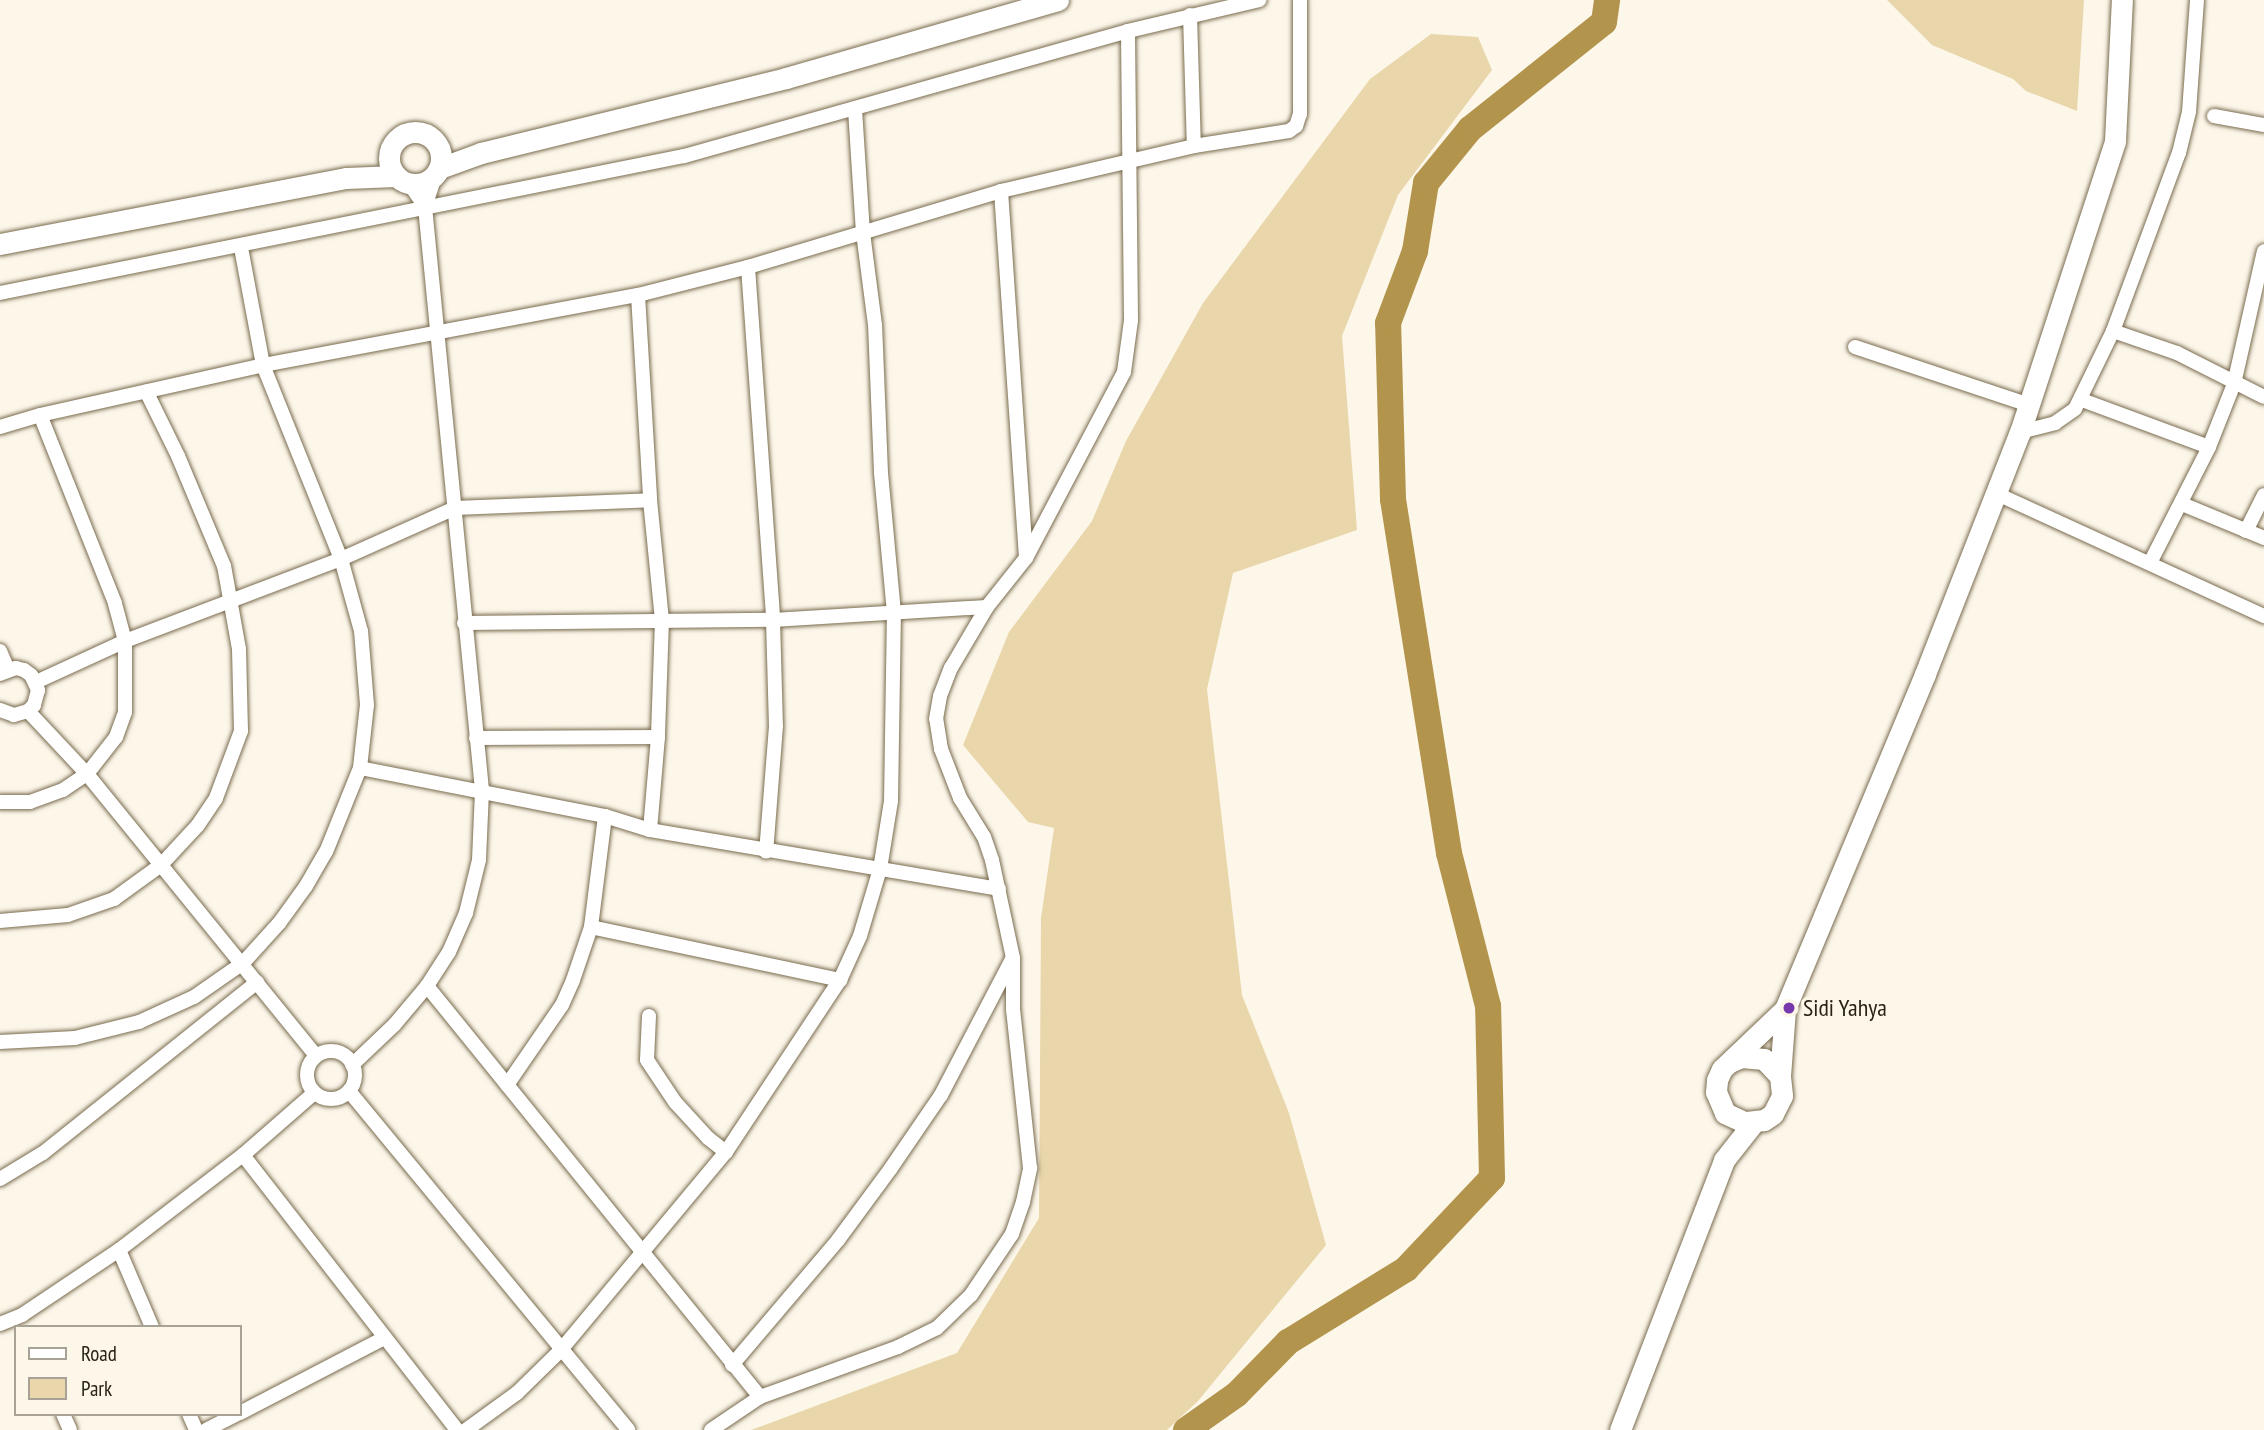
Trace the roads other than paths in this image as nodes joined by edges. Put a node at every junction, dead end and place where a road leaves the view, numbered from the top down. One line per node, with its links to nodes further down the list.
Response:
1 (1058, 0): 14 (street)
2 (1259, 0): 6 (street)
3 (1300, 0): 12 (street)
4 (2122, 0): 36 (street)
5 (2197, 0): 29 (street)
6 (1189, 15): 7 (street); 12 (street)
7 (1128, 31): 8 (street); 15 (street)
8 (855, 108): 20 (street); 21 (street)
9 (2214, 116): 10 (street)
10 (2264, 125)
11 (437, 143): 13 (street); 14 (street); 16 (street)
12 (1194, 146): 15 (street)
13 (390, 149): 17 (street); 18 (street)
14 (481, 153): 16 (street)
15 (1128, 161): 19 (street); 48 (street)
16 (438, 171): 18 (street); 20 (street)
17 (346, 178): 18 (street); 22 (street)
18 (403, 180): 20 (street)
19 (1001, 191): 21 (street); 48 (street)
20 (425, 207): 23 (street); 28 (street)
21 (863, 233): 25 (street); 53 (street)
22 (0, 244)
23 (241, 247): 26 (street); 31 (street)
24 (2264, 251): 32 (street)
25 (748, 267): 27 (street); 56 (street)
26 (0, 293)
27 (638, 295): 28 (street); 43 (street)
28 (439, 331): 31 (street); 45 (street)
29 (2113, 331): 32 (street); 35 (street)
30 (1855, 348): 36 (street)
31 (263, 365): 33 (street); 49 (street)
32 (2234, 384): 34 (street); 40 (street)
33 (146, 391): 37 (street); 51 (street)
34 (2264, 397)
35 (2082, 400): 39 (street); 40 (street)
36 (2029, 405): 39 (street)
37 (40, 415): 38 (street); 58 (street)
38 (0, 426)
39 (2020, 432): 41 (street)
40 (2209, 447): 44 (street)
41 (1995, 493): 50 (street); 83 (street)
42 (2264, 495): 46 (street)
43 (650, 500): 45 (street); 55 (street)
44 (2182, 504): 46 (street); 50 (street)
45 (455, 508): 49 (street); 57 (street)
46 (2246, 531): 47 (street)
47 (2264, 538)
48 (1026, 558): 52 (street)
49 (341, 559): 51 (street); 66 (street)
50 (2150, 563): 54 (street)
51 (232, 601): 58 (street); 73 (street)
52 (987, 607): 53 (street); 75 (street)
53 (894, 613): 56 (street); 74 (street)
54 (2264, 616)
55 (662, 620): 56 (street); 57 (street); 64 (street)
56 (773, 620): 72 (street)
57 (464, 623): 65 (street)
58 (125, 641): 61 (street); 67 (street)
59 (0, 650): 60 (street)
60 (4, 672): 61 (street)
61 (36, 682): 63 (street)
62 (0, 710): 63 (street)
63 (28, 711): 67 (street)
64 (658, 737): 65 (street); 71 (street)
65 (476, 738): 68 (street)
66 (360, 768): 68 (street); 79 (street)
67 (87, 774): 69 (street); 73 (street)
68 (482, 790): 70 (street); 82 (street)
69 (0, 802)
70 (605, 816): 71 (street); 77 (street)
71 (650, 831): 72 (street)
72 (766, 852): 74 (street)
73 (161, 866): 76 (street); 79 (street)
74 (880, 869): 75 (street); 80 (street)
75 (999, 889): 78 (street)
76 (0, 920)
77 (591, 927): 80 (street); 90 (street)
78 (1013, 958): 106 (street); 107 (street)
79 (243, 963): 81 (street); 85 (street)
80 (840, 979): 95 (street)
81 (257, 982): 86 (street); 98 (street)
82 (427, 986): 88 (street); 90 (street)
83 (1785, 1009): 87 (street); 89 (street)
84 (649, 1016): 95 (street)
85 (0, 1042)
86 (316, 1056): 88 (street); 92 (street)
87 (1730, 1062): 89 (street); 93 (street)
88 (352, 1065): 91 (street)
89 (1780, 1076): 94 (street)
90 (507, 1085): 100 (street)
91 (349, 1091): 92 (street); 105 (street)
92 (314, 1093): 96 (street)
93 (1725, 1113): 94 (street); 97 (street)
94 (1754, 1122): 97 (street)
95 (726, 1152): 100 (street)
96 (243, 1155): 99 (street); 104 (street)
97 (1724, 1160): 115 (street)
98 (0, 1179)
99 (119, 1250): 101 (street); 103 (street)
100 (641, 1252): 105 (street); 106 (street)
101 (24, 1321): 102 (street)
102 (0, 1324)
103 (151, 1325)
104 (384, 1338): 108 (street); 111 (street)
105 (560, 1351): 112 (street); 113 (street)
106 (732, 1365): 107 (street)
107 (760, 1397): 114 (street)
108 (242, 1411)
109 (232, 1416): 110 (street)
110 (206, 1430)
111 (457, 1430)
112 (466, 1430)
113 (628, 1430)
114 (711, 1430)
115 (1620, 1430)

